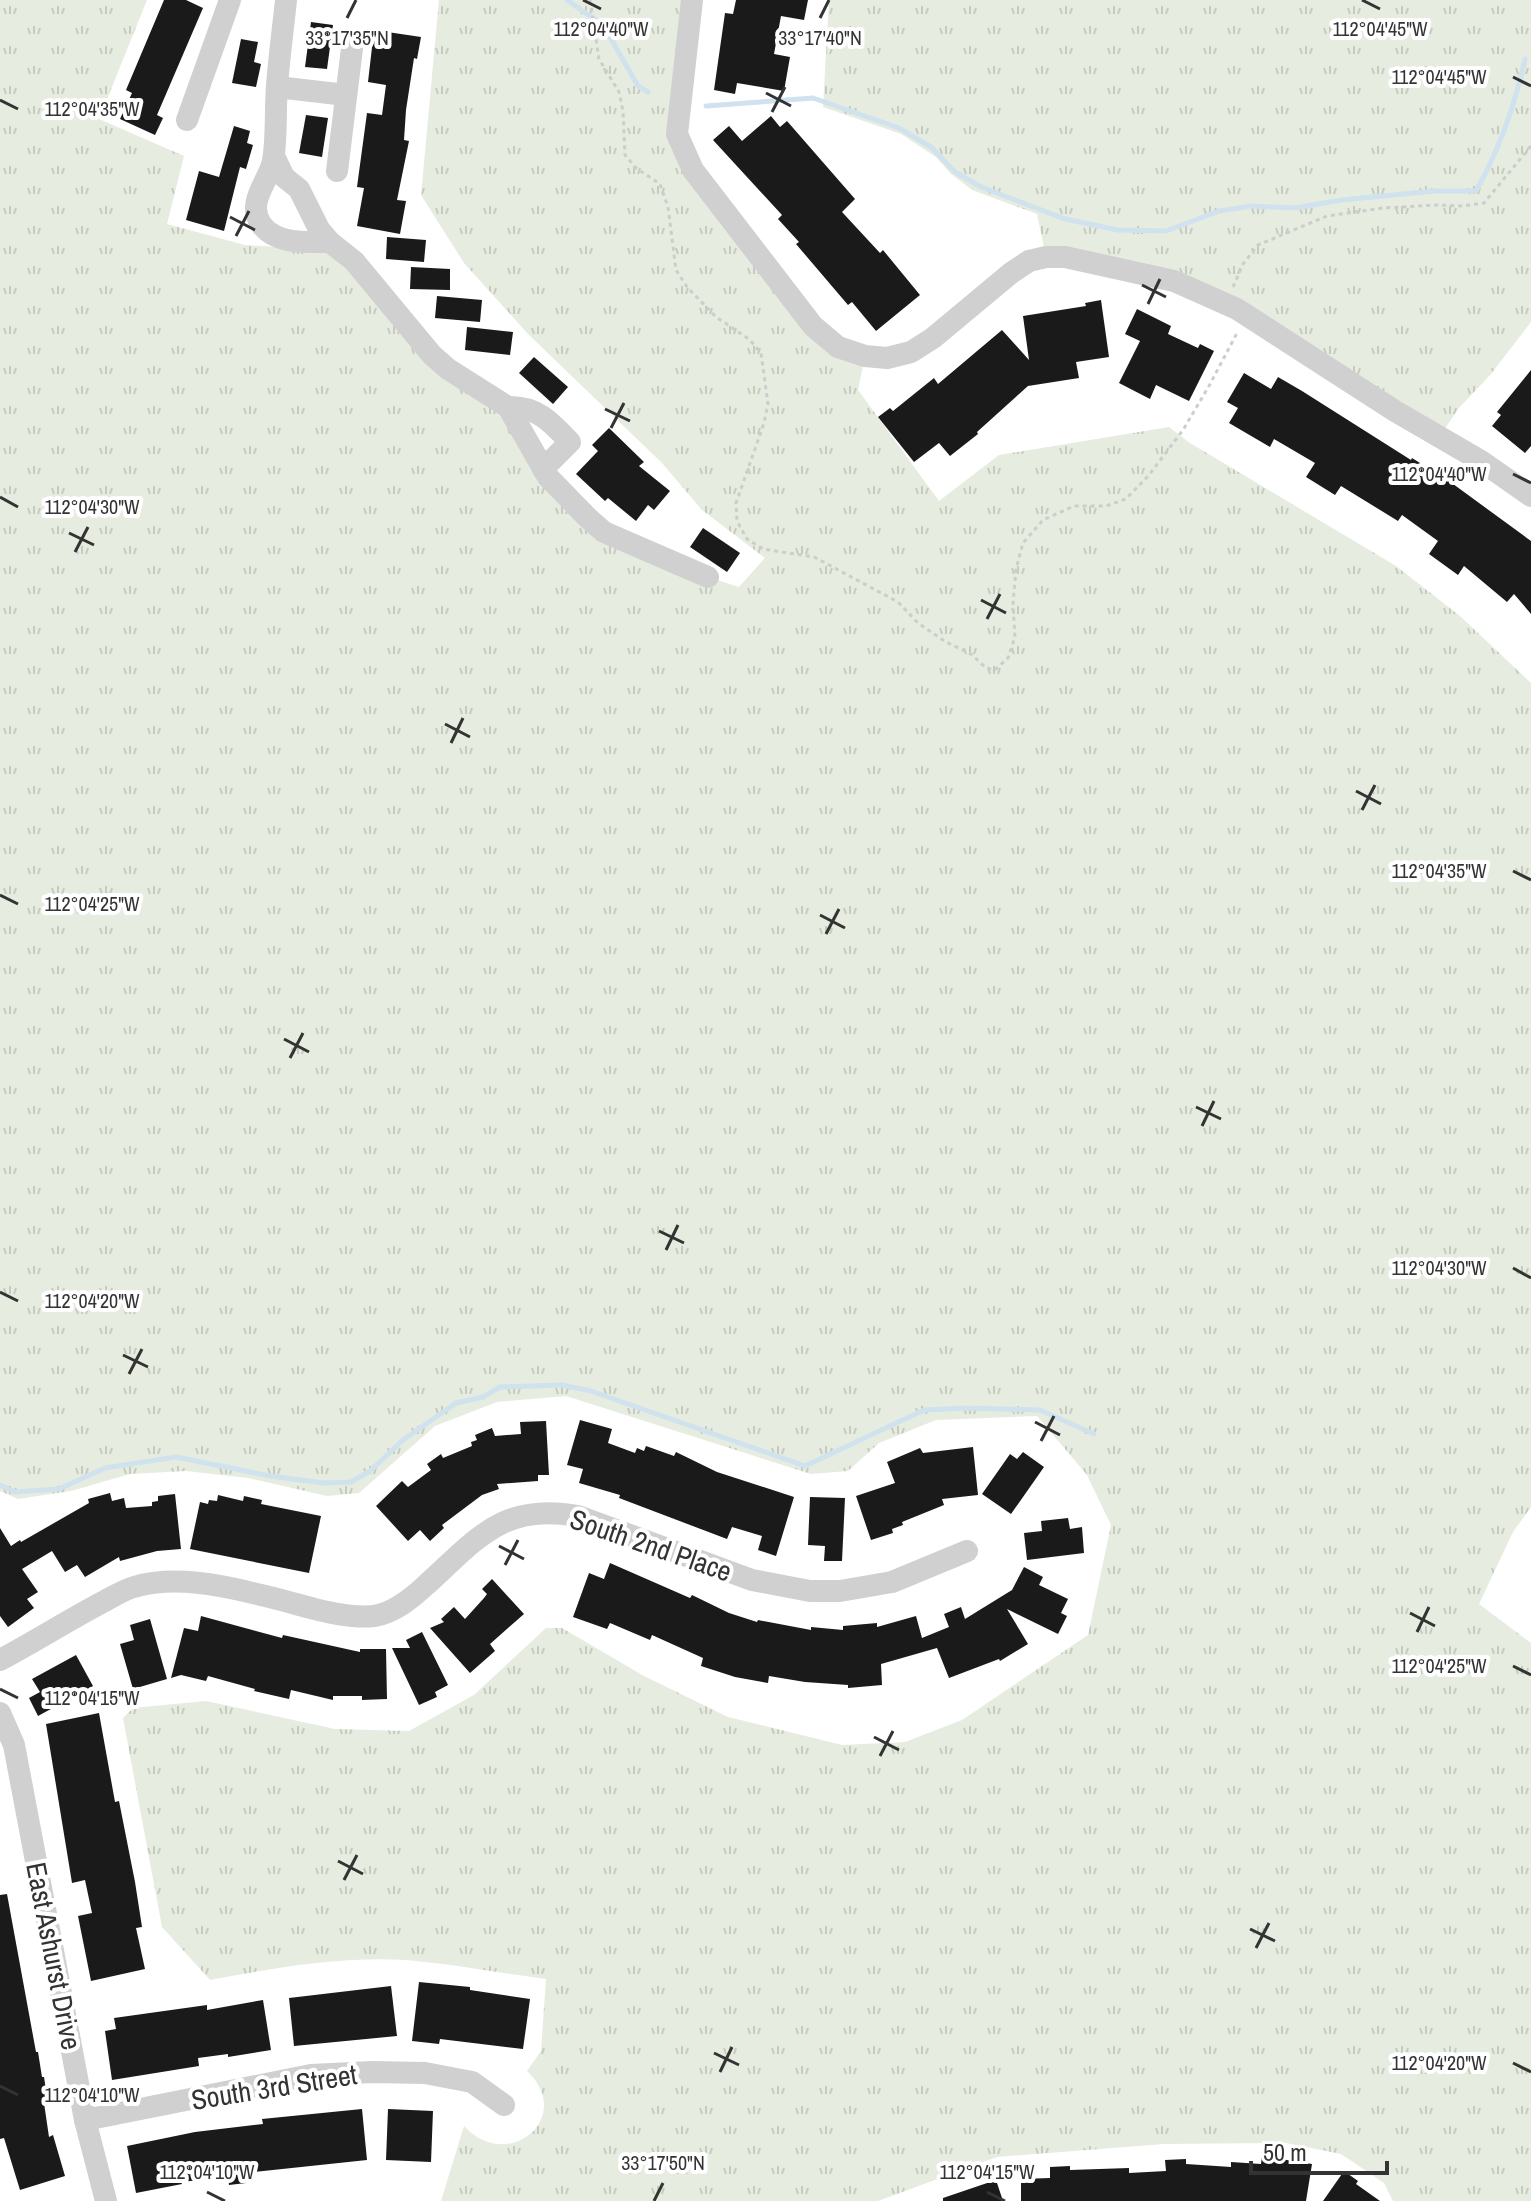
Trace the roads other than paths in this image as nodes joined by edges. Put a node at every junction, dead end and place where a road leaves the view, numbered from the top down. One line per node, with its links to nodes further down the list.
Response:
1 (230, 0): 7 (street)
2 (286, 0): 5 (street)
3 (692, 0): 13 (street)
4 (353, 40): 6 (street)
5 (277, 87): 6 (street); 8 (street)
6 (346, 95): 9 (street)
7 (187, 120)
8 (274, 156): 10 (street); 10 (street)
9 (337, 171)
10 (330, 242): 11 (street)
11 (508, 407): 12 (street); 12 (street)
12 (543, 469): 14 (street)
13 (1531, 496)
14 (708, 577)
15 (967, 1551): 16 (street, South 2nd Place)
16 (0, 1660)
17 (0, 1713): 19 (street, East Ashurst Drive)
18 (504, 2105): 19 (street, South 3rd Street)
19 (85, 2120): 20 (street, East Ashurst Drive)
20 (106, 2201)

